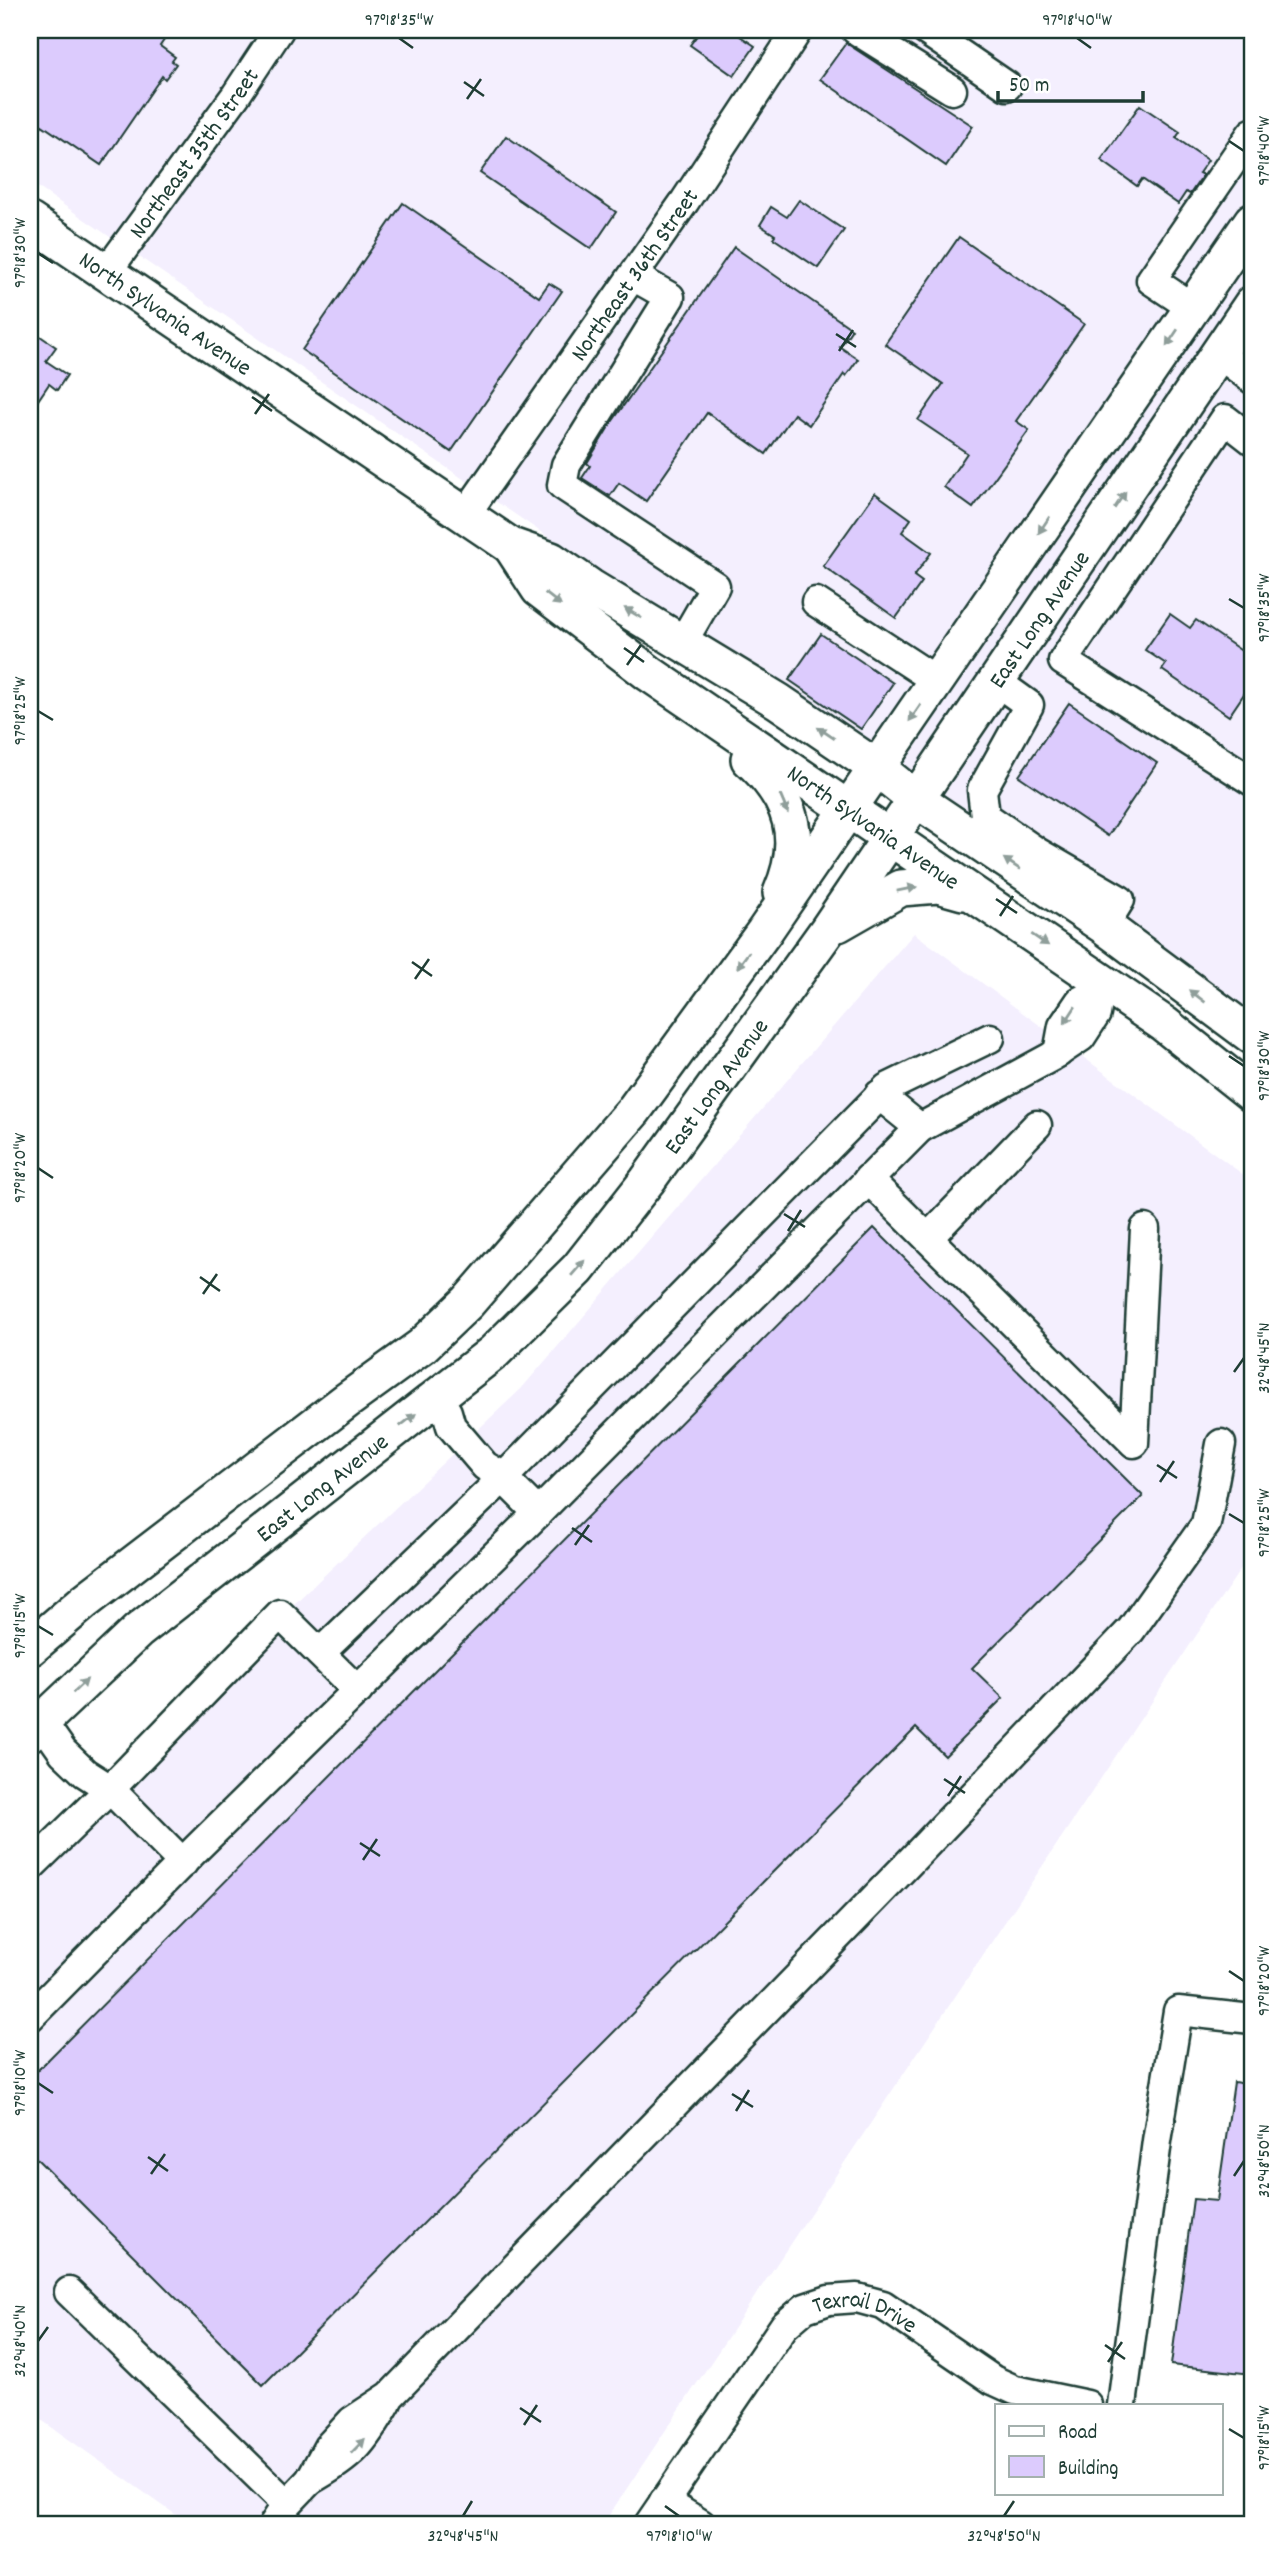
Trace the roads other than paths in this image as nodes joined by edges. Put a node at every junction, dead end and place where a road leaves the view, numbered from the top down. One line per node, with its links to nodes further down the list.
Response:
1 (279, 30): 10 (street, Northeast 35th Street)
2 (798, 30): 11 (street, Northeast 36th Street)
3 (856, 30): 6 (street)
4 (925, 30): 5 (street)
5 (1007, 86)
6 (952, 90)
7 (1252, 133): 12 (street)
8 (30, 221): 10 (main road, North Sylvania Avenue)
9 (1252, 221): 12 (main road, East Long Avenue)
10 (105, 274): 17 (main road, North Sylvania Avenue)
11 (633, 276): 17 (street, Northeast 36th Street); 20 (street)
12 (1196, 303): 13 (main road); 22 (main road, East Long Avenue, one-way to 22)
13 (1245, 315): 14 (main road, East Long Avenue)
14 (1219, 354): 15 (street); 23 (main road, East Long Avenue, one-way to 14)
15 (1252, 379)
16 (1252, 440): 25 (street)
17 (465, 515): 18 (main road, North Sylvania Avenue)
18 (511, 546): 20 (main road, North Sylvania Avenue, one-way to 18); 21 (main road, North Sylvania Avenue, one-way to 21)
19 (816, 602): 22 (street)
20 (678, 640): 21 (main road); 24 (main road, North Sylvania Avenue, one-way to 20)
21 (659, 681): 27 (main road, North Sylvania Avenue); 31 (main road, one-way to 31)
22 (937, 681): 24 (main road, East Long Avenue, one-way to 24)
23 (997, 682): 26 (main road, East Long Avenue); 30 (street)
24 (877, 768): 26 (main road, North Sylvania Avenue); 27 (main road, East Long Avenue)
25 (1252, 781)
26 (917, 800): 28 (main road, East Long Avenue); 30 (main road, North Sylvania Avenue, one-way to 26)
27 (847, 811): 28 (main road, North Sylvania Avenue); 31 (main road, East Long Avenue)
28 (890, 839): 29 (main road, North Sylvania Avenue); 32 (main road, East Long Avenue)
29 (973, 894): 32 (main road, one-way to 29); 33 (main road, North Sylvania Avenue, one-way to 33)
30 (1104, 926): 34 (main road, North Sylvania Avenue, one-way to 30)
31 (764, 932): 43 (main road, East Long Avenue, one-way to 43)
32 (826, 932): 44 (main road, East Long Avenue, one-way to 32)
33 (1102, 988): 36 (main road, North Sylvania Avenue); 39 (street)
34 (1252, 1036)
35 (990, 1038): 37 (street)
36 (1252, 1094)
37 (879, 1095): 39 (street); 46 (street)
38 (1037, 1125): 42 (street)
39 (920, 1128): 40 (street)
40 (869, 1179): 42 (street); 47 (street)
41 (1144, 1229): 42 (street)
42 (928, 1238)
43 (409, 1356): 44 (main road); 48 (main road, East Long Avenue)
44 (442, 1405): 46 (street); 51 (main road, East Long Avenue, one-way to 44)
45 (1221, 1444): 61 (street)
46 (501, 1476): 47 (street); 49 (street)
47 (538, 1513): 50 (street)
48 (30, 1648)
49 (320, 1653): 50 (street); 52 (street)
50 (358, 1690): 53 (street)
51 (41, 1730): 52 (street)
52 (108, 1787): 53 (street); 54 (street)
53 (183, 1863): 55 (street)
54 (30, 1867)
55 (30, 2017)
56 (1252, 2018): 59 (street)
57 (69, 2292): 61 (street)
58 (1081, 2404): 60 (street, Texrail Drive)
59 (1122, 2404)
60 (656, 2513): 62 (street)
61 (281, 2514)
62 (701, 2524)

